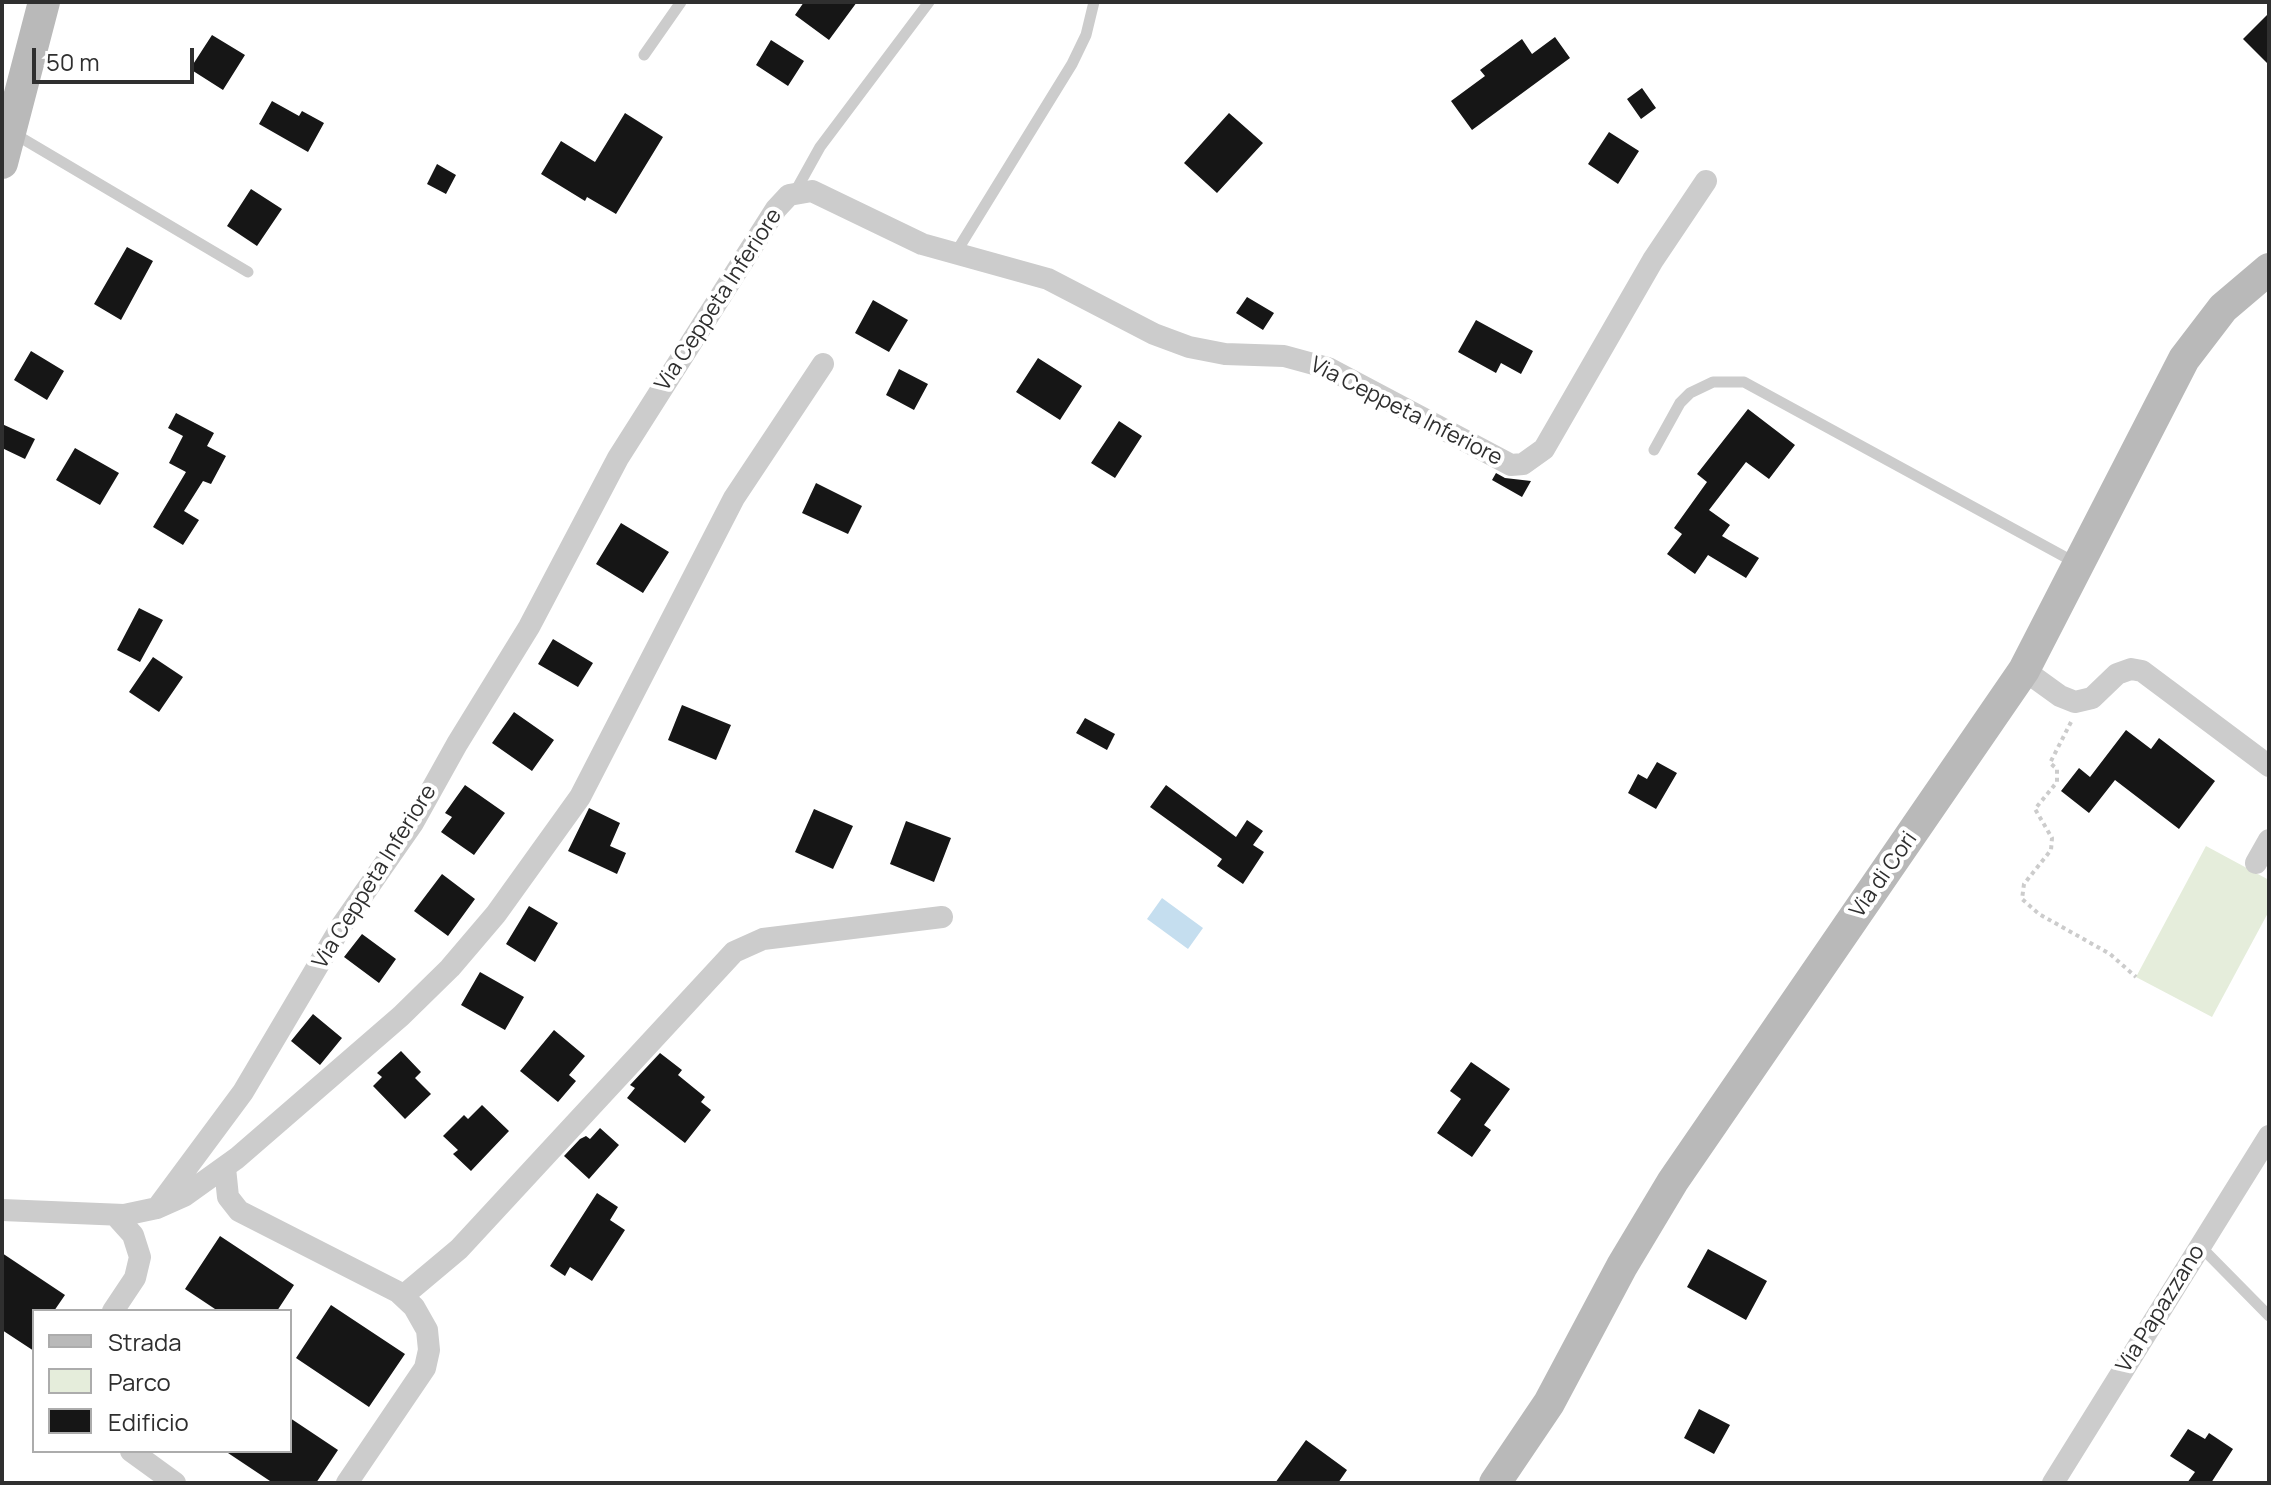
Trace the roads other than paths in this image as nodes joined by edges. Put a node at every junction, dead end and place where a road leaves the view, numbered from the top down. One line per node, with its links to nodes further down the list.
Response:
1 (44, 2): 6 (main road)
2 (681, 2): 5 (lane)
3 (929, 2): 9 (lane)
4 (1094, 2): 10 (lane)
5 (644, 55)
6 (9, 131): 7 (main road); 12 (lane)
7 (2, 163)
8 (1706, 181): 10 (street, Via Ceppeta Inferiore)
9 (795, 192): 10 (street, Via Ceppeta Inferiore); 23 (street, Via Ceppeta Inferiore)
10 (955, 254)
11 (2269, 269): 15 (main road, Via di Cori)
12 (248, 272)
13 (823, 364): 22 (street)
14 (1654, 450): 15 (lane)
15 (2080, 565): 16 (main road, Via di Cori)
16 (2024, 670): 17 (street); 33 (main road, Via di Cori)
17 (2269, 766)
18 (2269, 840): 19 (street)
19 (2256, 863)
20 (942, 917): 27 (street)
21 (2269, 1136): 26 (street, Via Papazzano)
22 (225, 1168): 23 (street); 27 (street)
23 (157, 1208): 25 (street)
24 (2, 1210): 25 (street)
25 (115, 1215): 28 (street)
26 (2200, 1246): 29 (lane); 34 (street, Via Papazzano)
27 (403, 1296): 32 (street)
28 (114, 1309)
29 (2269, 1316)
30 (134, 1453): 31 (street)
31 (175, 1483)
32 (347, 1483)
33 (1495, 1483)
34 (2053, 1483)

